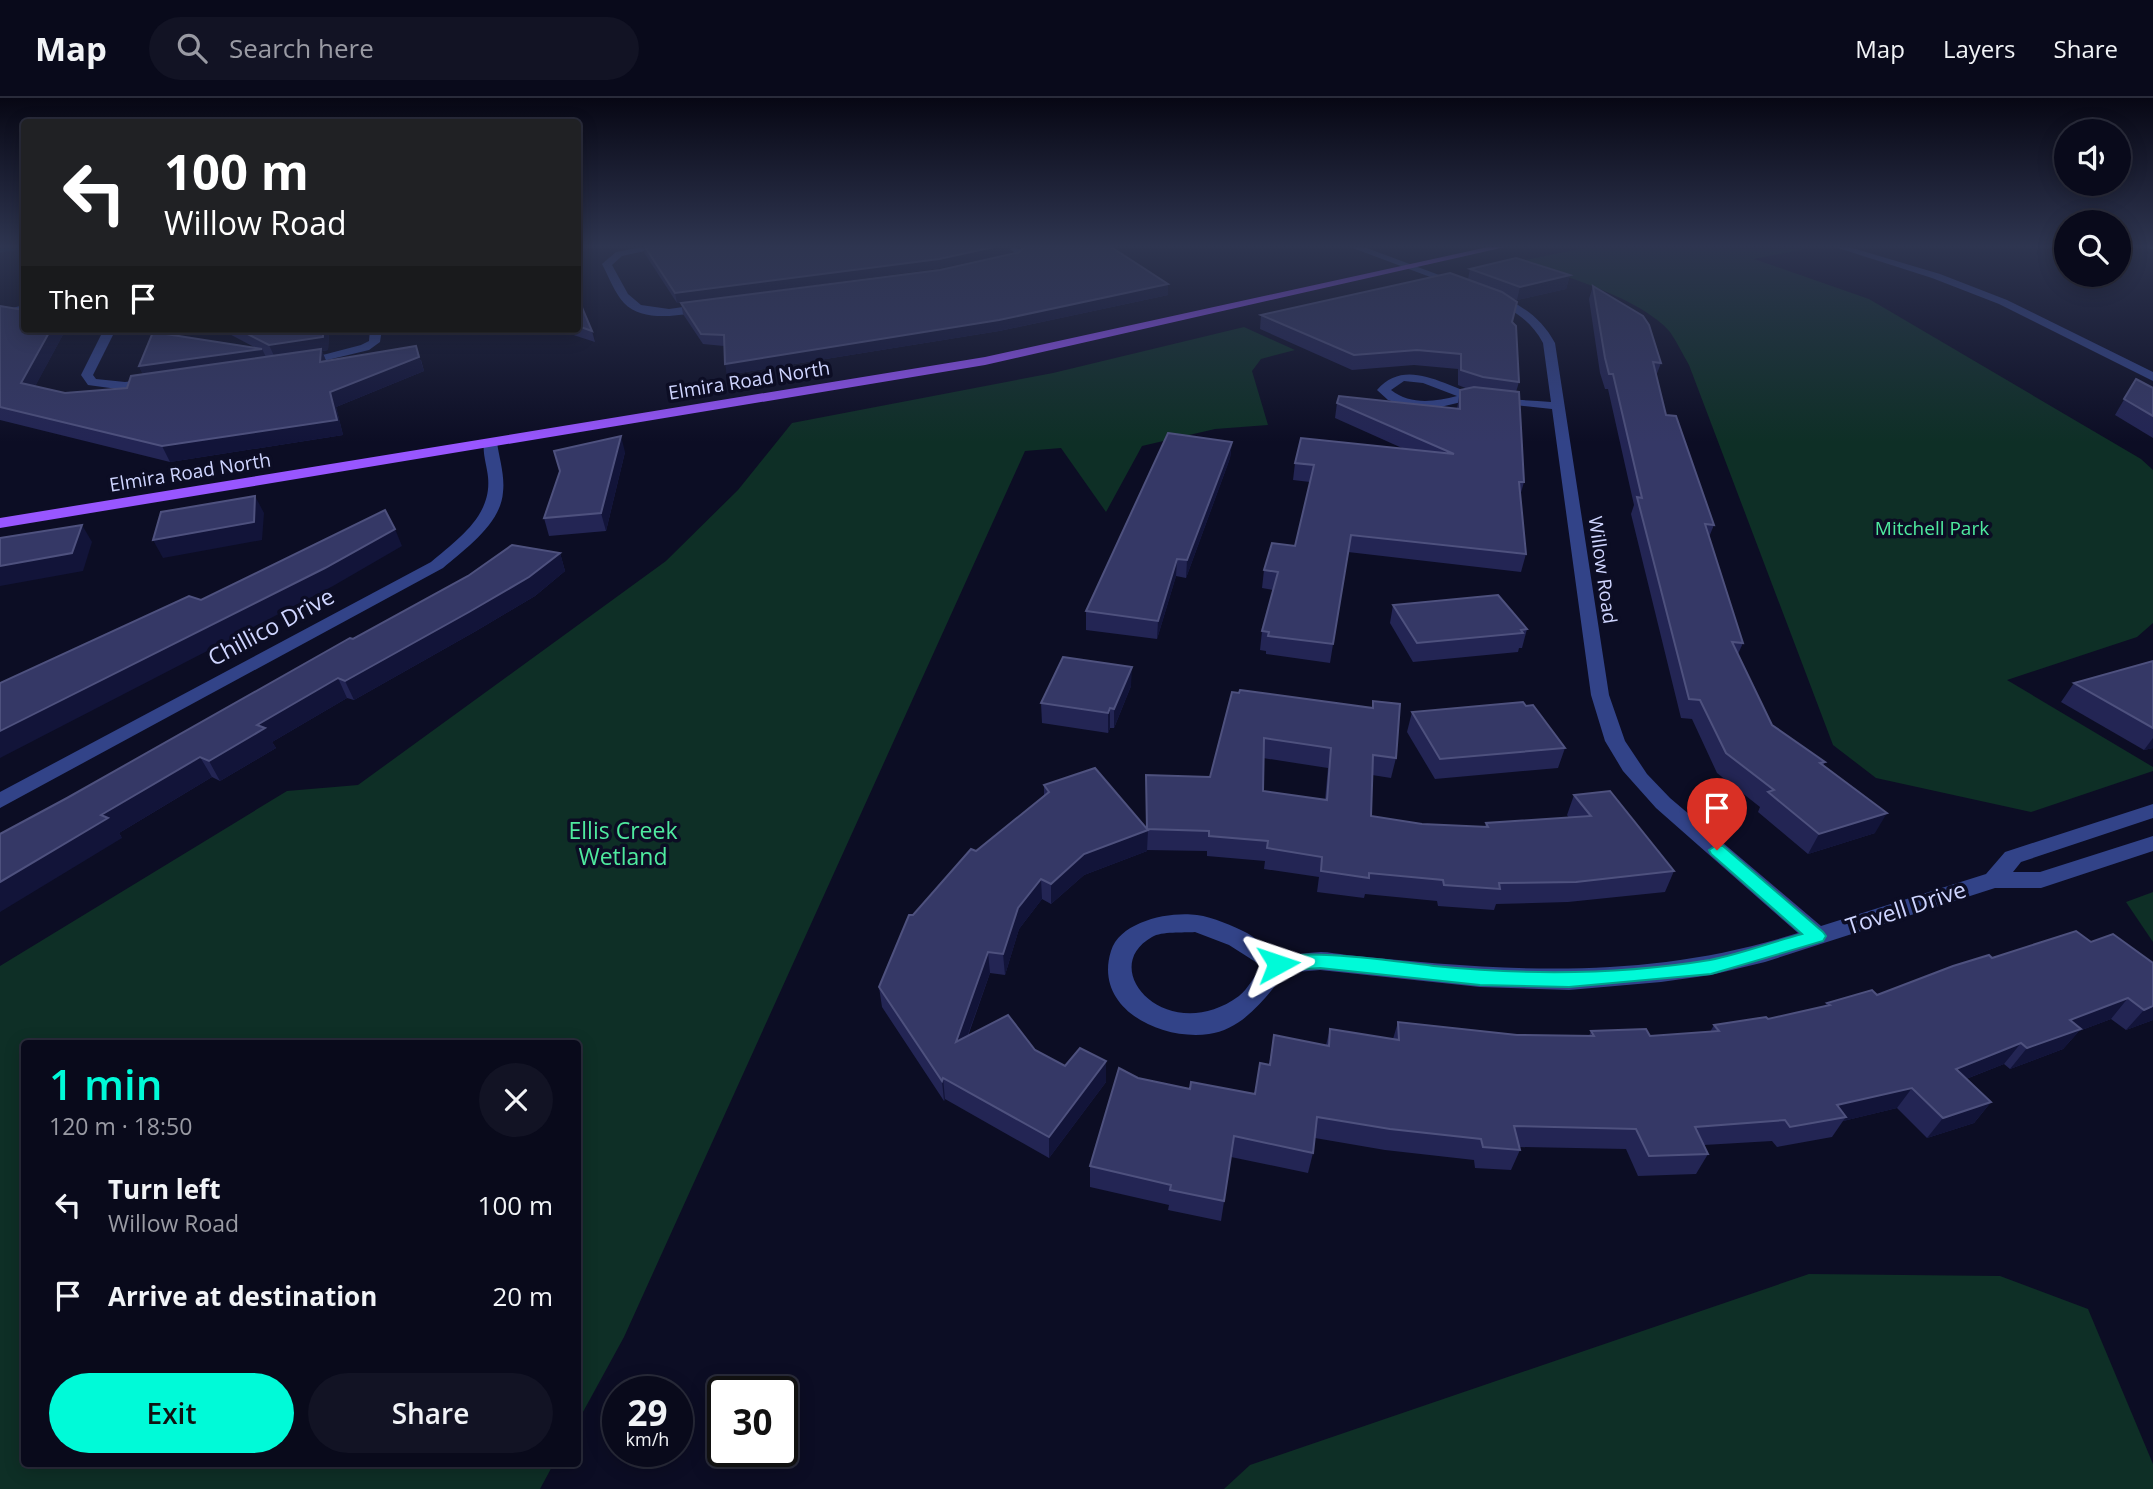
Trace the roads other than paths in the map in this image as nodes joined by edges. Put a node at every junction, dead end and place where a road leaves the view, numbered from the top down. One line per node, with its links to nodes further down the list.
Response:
1 (1207, 312): 11 (main road, Elmira Road North)
2 (1520, 312): 10 (street, Willow Road)
3 (2025, 312): 7 (street)
4 (108, 333): 8 (street)
5 (375, 333): 6 (street)
6 (291, 364)
7 (2153, 377)
8 (164, 381)
9 (1470, 397): 9 (street); 10 (street)
10 (1558, 405): 17 (street, Willow Road)
11 (490, 442): 12 (main road, Elmira Road North); 13 (street, Chillico Drive)
12 (0, 523)
13 (0, 801)
14 (2153, 811): 16 (street, Tovell Drive)
15 (2153, 843): 16 (street, Tovell Drive)
16 (1994, 880): 17 (street, Tovell Drive)
17 (1816, 936): 18 (street, Tovell Drive)
18 (1278, 964): 18 (street)

